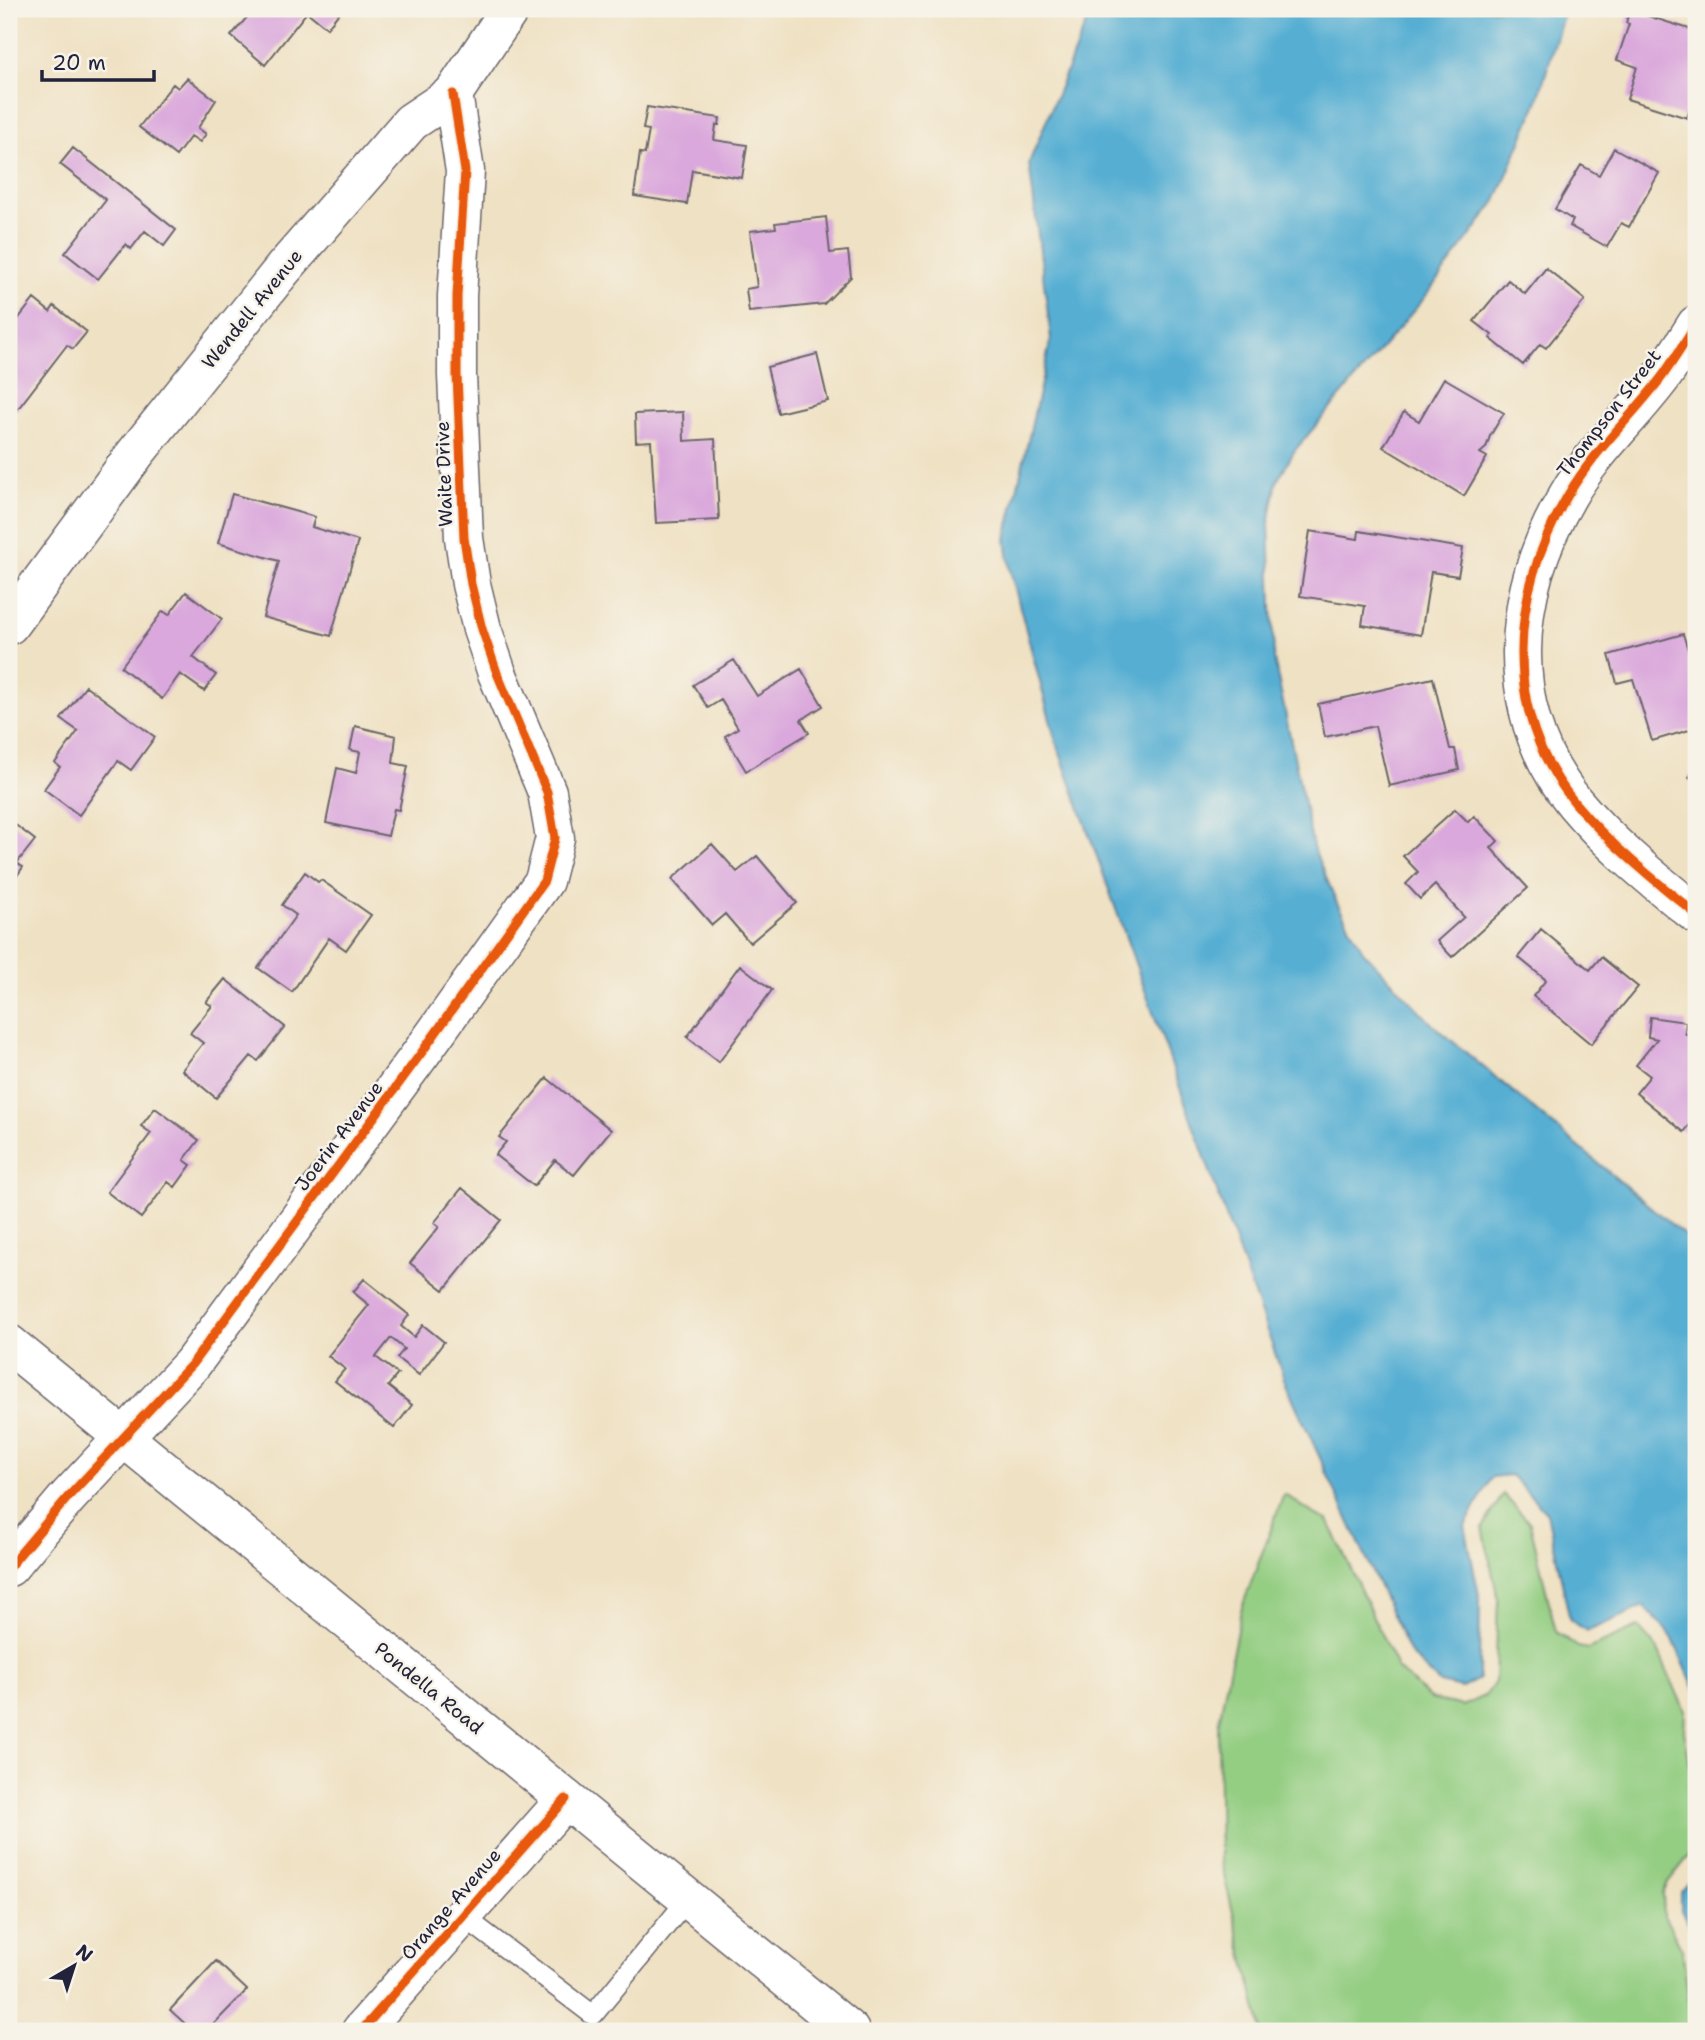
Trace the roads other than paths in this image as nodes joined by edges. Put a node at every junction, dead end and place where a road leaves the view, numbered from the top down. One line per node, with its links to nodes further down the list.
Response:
1 (510, 9): 2 (street, Wendell Avenue)
2 (453, 94): 4 (street, Wendell Avenue); 5 (street, Waite Drive)
3 (1696, 325): 6 (street, Thompson Street)
4 (9, 625)
5 (555, 838): 8 (street, Joerin Avenue)
6 (1696, 915)
7 (9, 1344): 8 (street, Pondella Road)
8 (123, 1437): 9 (street, Joerin Avenue); 10 (street, Pondella Road)
9 (9, 1566)
10 (566, 1800): 11 (street, Pondella Road); 12 (street, Orange Avenue)
11 (688, 1899): 12 (lane); 13 (street, Pondella Road)
12 (463, 1916): 14 (street, Orange Avenue)
13 (841, 2028)
14 (361, 2031)

